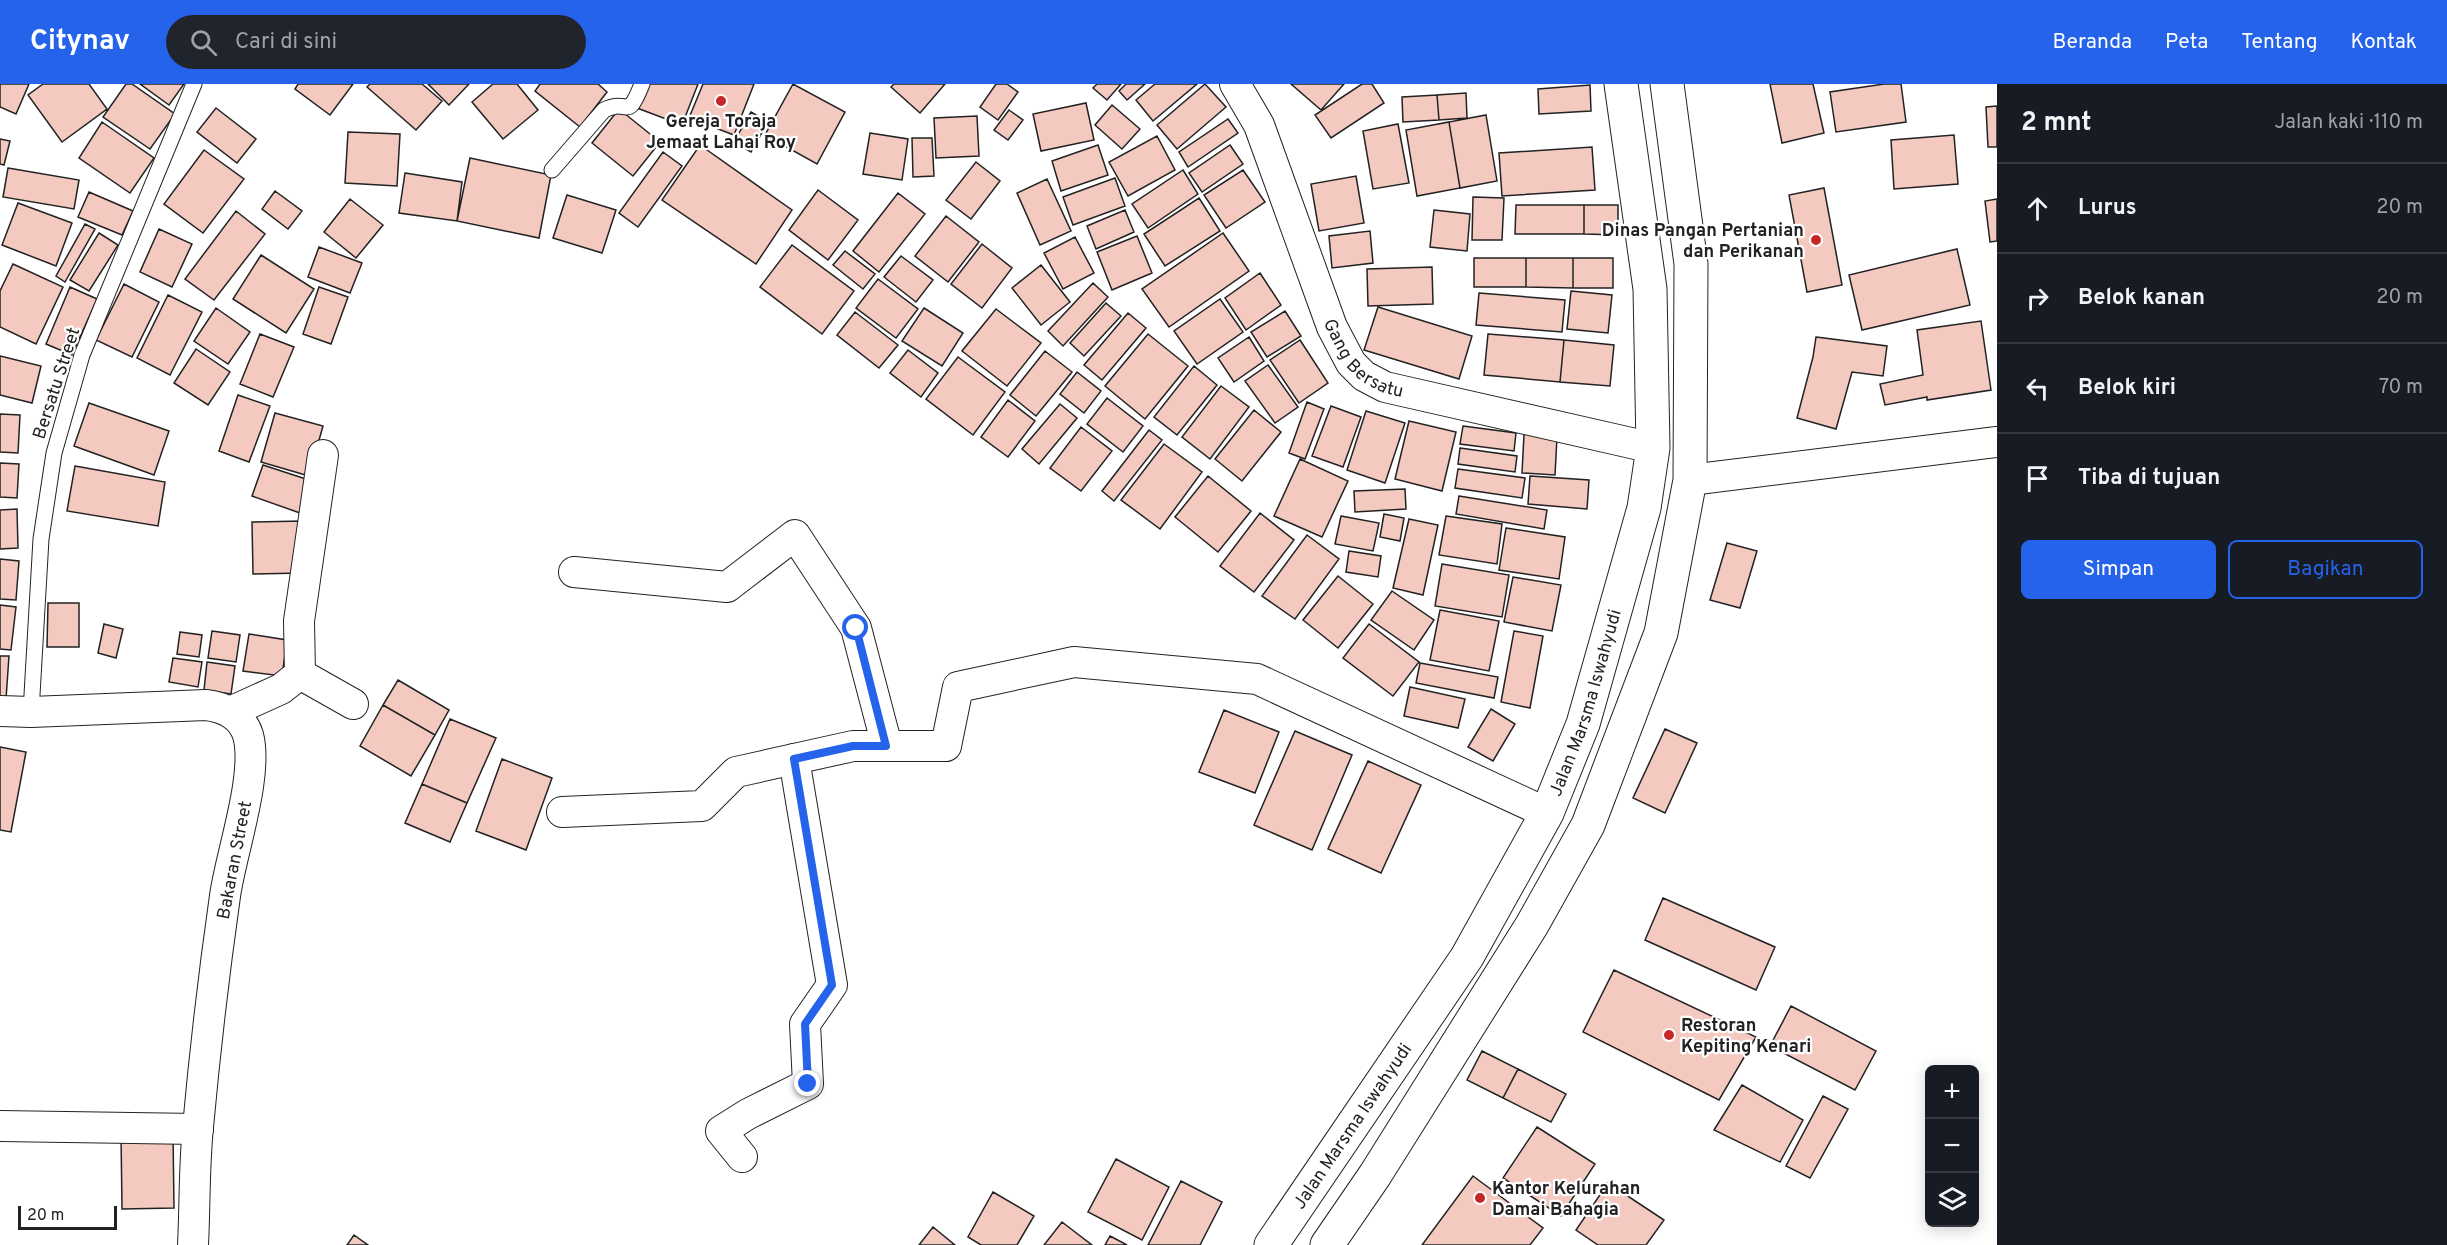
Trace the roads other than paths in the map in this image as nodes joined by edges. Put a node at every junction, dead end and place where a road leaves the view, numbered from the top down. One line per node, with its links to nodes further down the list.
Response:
1 (194, 84): 15 (lane, Bersatu Street)
2 (642, 84): 6 (lane)
3 (1235, 84): 8 (street, Gang Bersatu)
4 (1621, 84): 8 (highway, Jalan Marsma Iswahyudi)
5 (1667, 84): 10 (highway)
6 (552, 170)
7 (1997, 442): 10 (street)
8 (1653, 448): 20 (highway, Jalan Marsma Iswahyudi)
9 (322, 455): 12 (street)
10 (1690, 480): 26 (highway)
11 (574, 572): 17 (street)
12 (300, 674): 13 (street); 16 (street)
13 (353, 704)
14 (0, 711): 15 (street)
15 (31, 712): 16 (street)
16 (230, 712): 22 (street, Bakaran Street)
17 (886, 746): 18 (street); 20 (street)
18 (794, 759): 19 (street); 23 (street)
19 (562, 812)
20 (1547, 813): 25 (highway, Jalan Marsma Iswahyudi)
21 (0, 1126): 22 (street)
22 (198, 1129): 24 (street, Bakaran Street)
23 (742, 1157)
24 (193, 1245)
25 (1271, 1245)
26 (1327, 1245)

